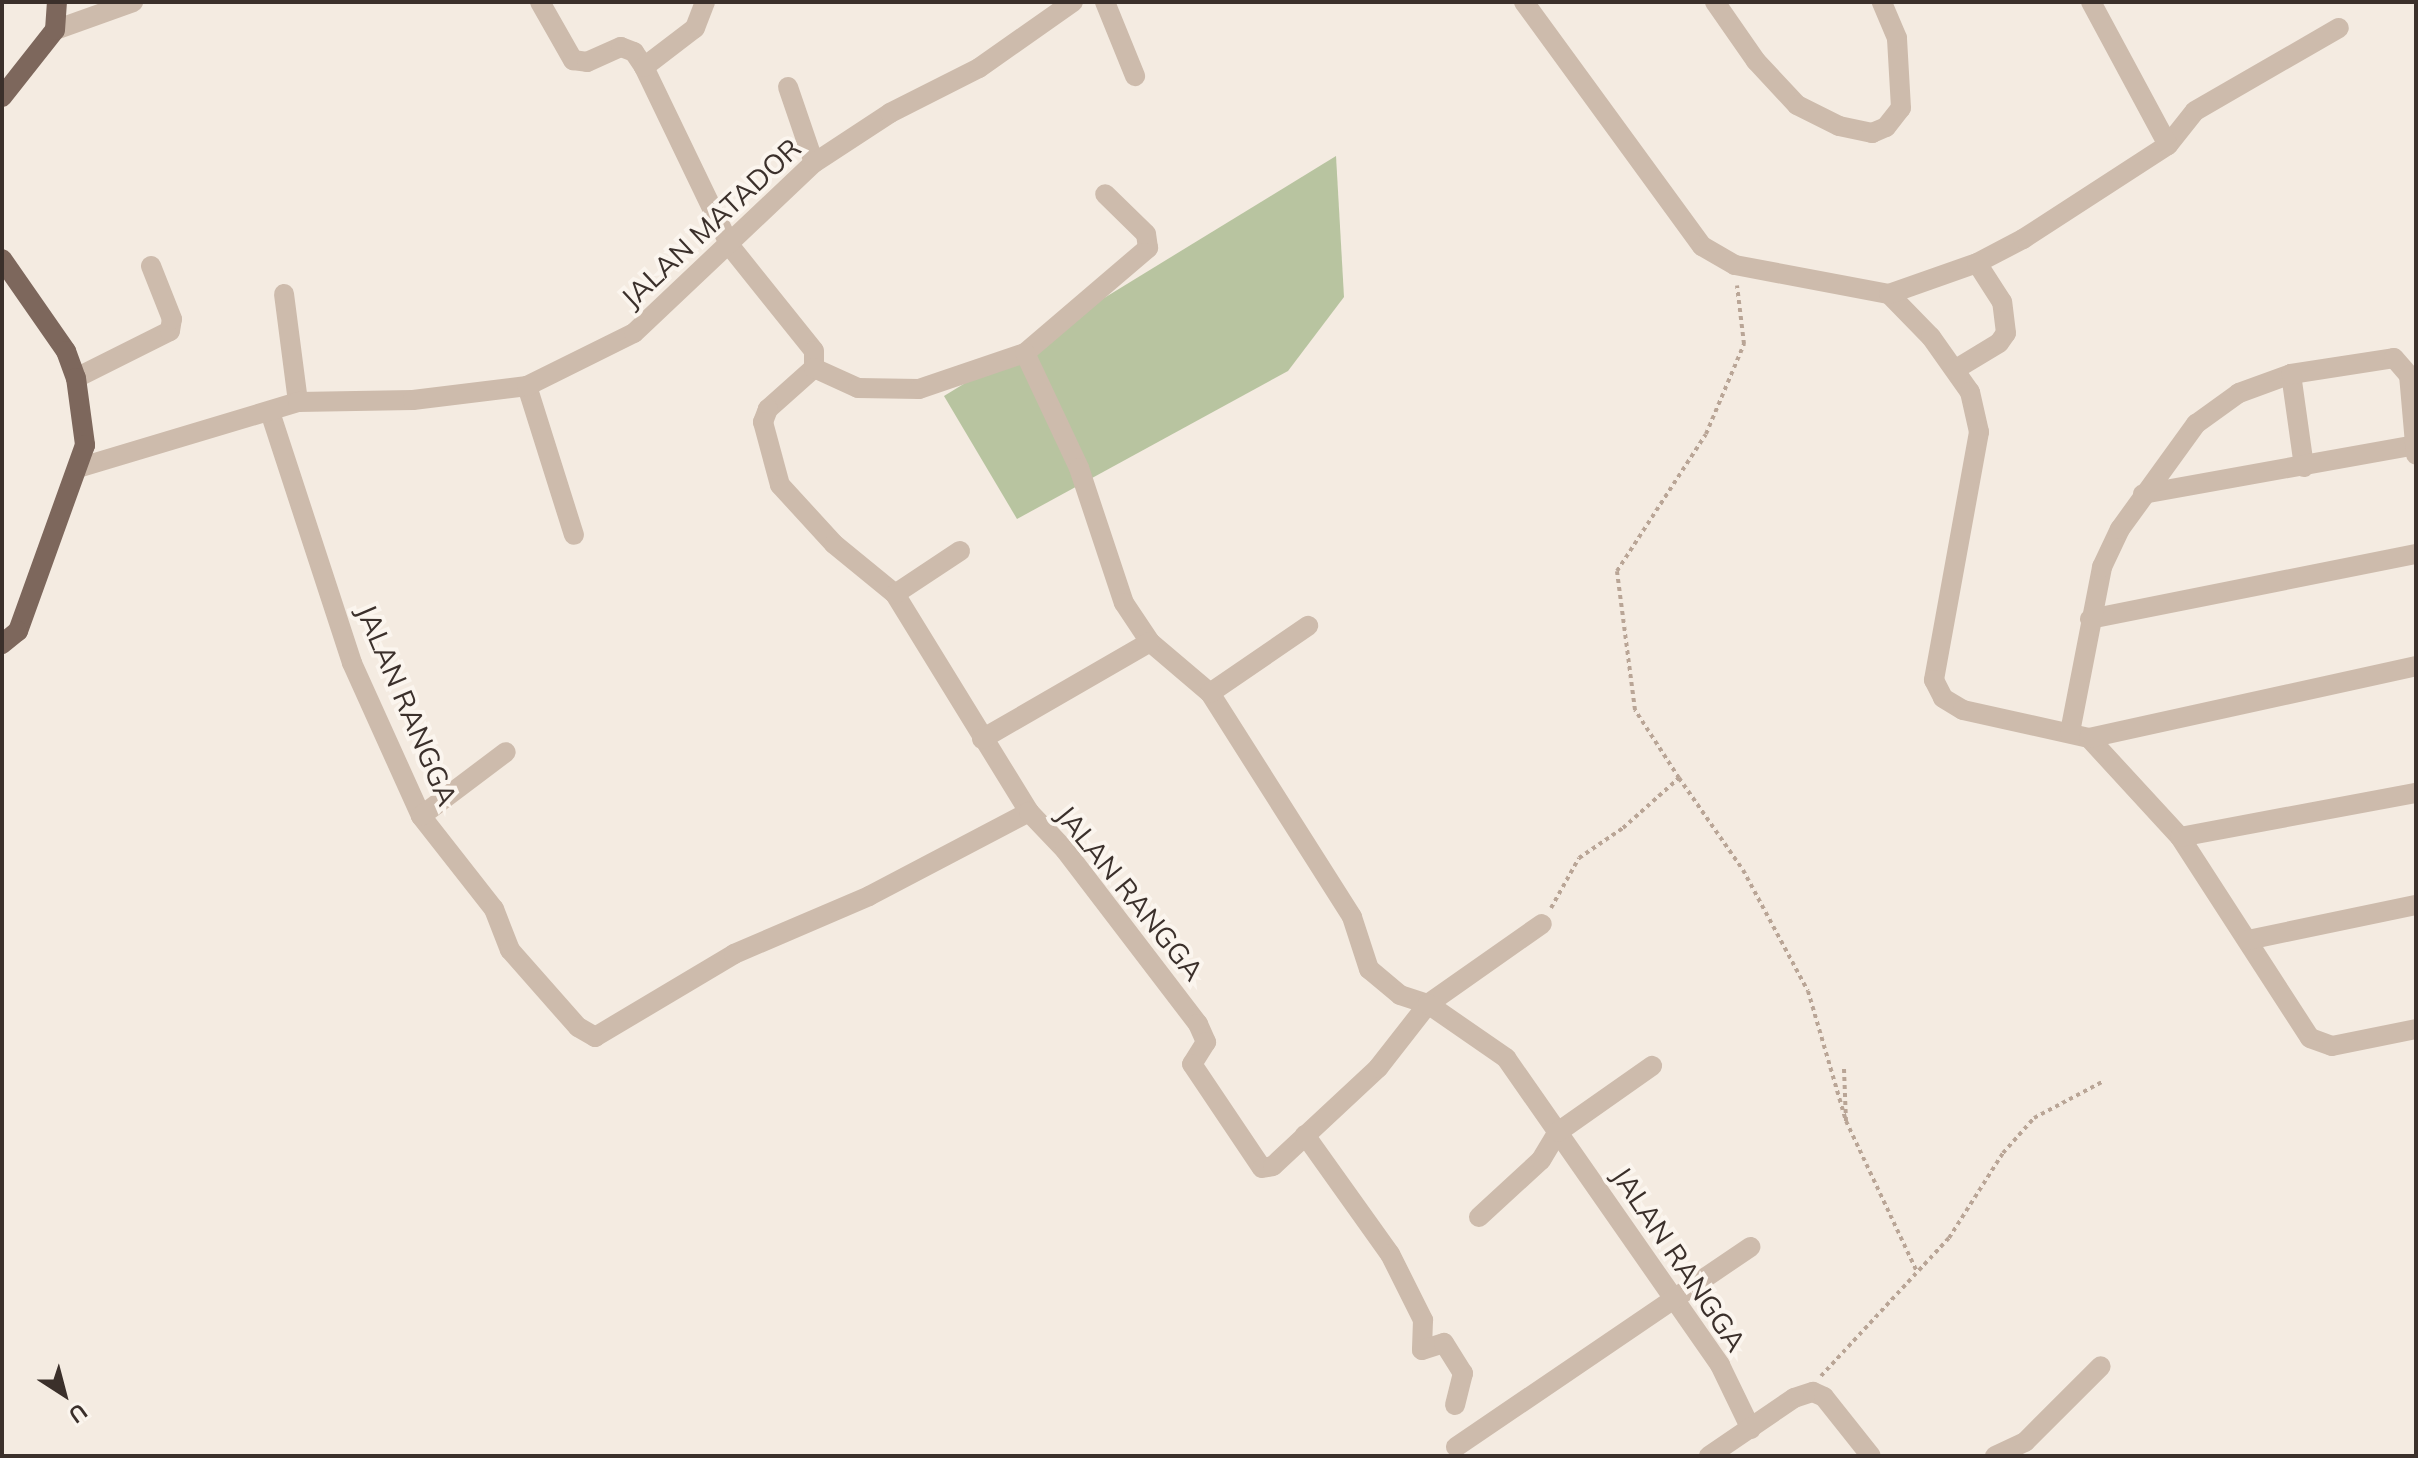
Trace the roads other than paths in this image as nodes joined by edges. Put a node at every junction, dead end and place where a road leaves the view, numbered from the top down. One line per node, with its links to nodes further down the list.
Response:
1 (57, 2): 12 (main road)
2 (133, 2): 12 (street)
3 (705, 2): 13 (street)
4 (1105, 2): 14 (street)
5 (1524, 2): 25 (street)
6 (1715, 2): 7 (street)
7 (1882, 2)
8 (2091, 2): 17 (street)
9 (544, 3): 13 (street)
10 (1064, 5): 18 (street, JALAN MATADOR)
11 (2339, 28): 17 (street)
12 (55, 30): 16 (main road)
13 (644, 67): 20 (street)
14 (1135, 76)
15 (788, 87): 18 (street)
16 (2, 97)
17 (2168, 145): 22 (street)
18 (814, 163): 20 (street, JALAN MATADOR)
19 (1105, 194): 26 (street)
20 (730, 246): 27 (street); 31 (street, JALAN MATADOR)
21 (2, 259): 30 (main road)
22 (1977, 263): 25 (street); 28 (street)
23 (151, 266): 30 (street)
24 (284, 294): 32 (street)
25 (1889, 294): 28 (street)
26 (1025, 353): 27 (street); 44 (street)
27 (814, 368): 41 (street)
28 (1956, 369): 48 (street)
29 (2291, 374): 34 (street); 35 (street); 37 (street)
30 (76, 378): 36 (main road)
31 (527, 386): 32 (street, JALAN MATADOR); 38 (street)
32 (298, 402): 33 (street, JALAN MATADOR)
33 (270, 412): 36 (street, JALAN MATADOR); 53 (street, JALAN RANGGA)
34 (2415, 450): 35 (street)
35 (2304, 467): 37 (street)
36 (78, 468): 45 (main road)
37 (2143, 494): 42 (street)
38 (574, 535)
39 (960, 551): 41 (street)
40 (2416, 554): 42 (street)
41 (895, 594): 49 (street)
42 (2090, 619): 48 (street)
43 (1308, 626): 47 (street)
44 (1150, 642): 47 (street); 49 (street)
45 (2, 644)
46 (2416, 666): 48 (street)
47 (1210, 693): 58 (street)
48 (2080, 735): 54 (street)
49 (982, 739): 52 (street)
50 (506, 752): 53 (street)
51 (2416, 793): 54 (street)
52 (1029, 812): 53 (street, JALAN RANGGA); 62 (street, JALAN RANGGA)
53 (421, 816)
54 (2180, 837): 57 (street)
55 (2416, 905): 57 (street)
56 (1542, 924): 58 (street)
57 (2248, 940): 59 (street)
58 (1428, 1004): 61 (street, JALAN RANGGA); 62 (street, JALAN RANGGA)
59 (2416, 1029)
60 (1652, 1066): 61 (street)
61 (1558, 1132): 63 (street); 65 (street, JALAN RANGGA)
62 (1305, 1135): 67 (street)
63 (1479, 1217)
64 (1750, 1247): 65 (street)
65 (1671, 1298): 68 (street, JALAN RANGGA); 69 (street)
66 (2101, 1366): 72 (street)
67 (1455, 1405)
68 (1751, 1429): 70 (street); 71 (street)
69 (1456, 1447)
70 (1709, 1456)
71 (1870, 1456)
72 (1995, 1456)

